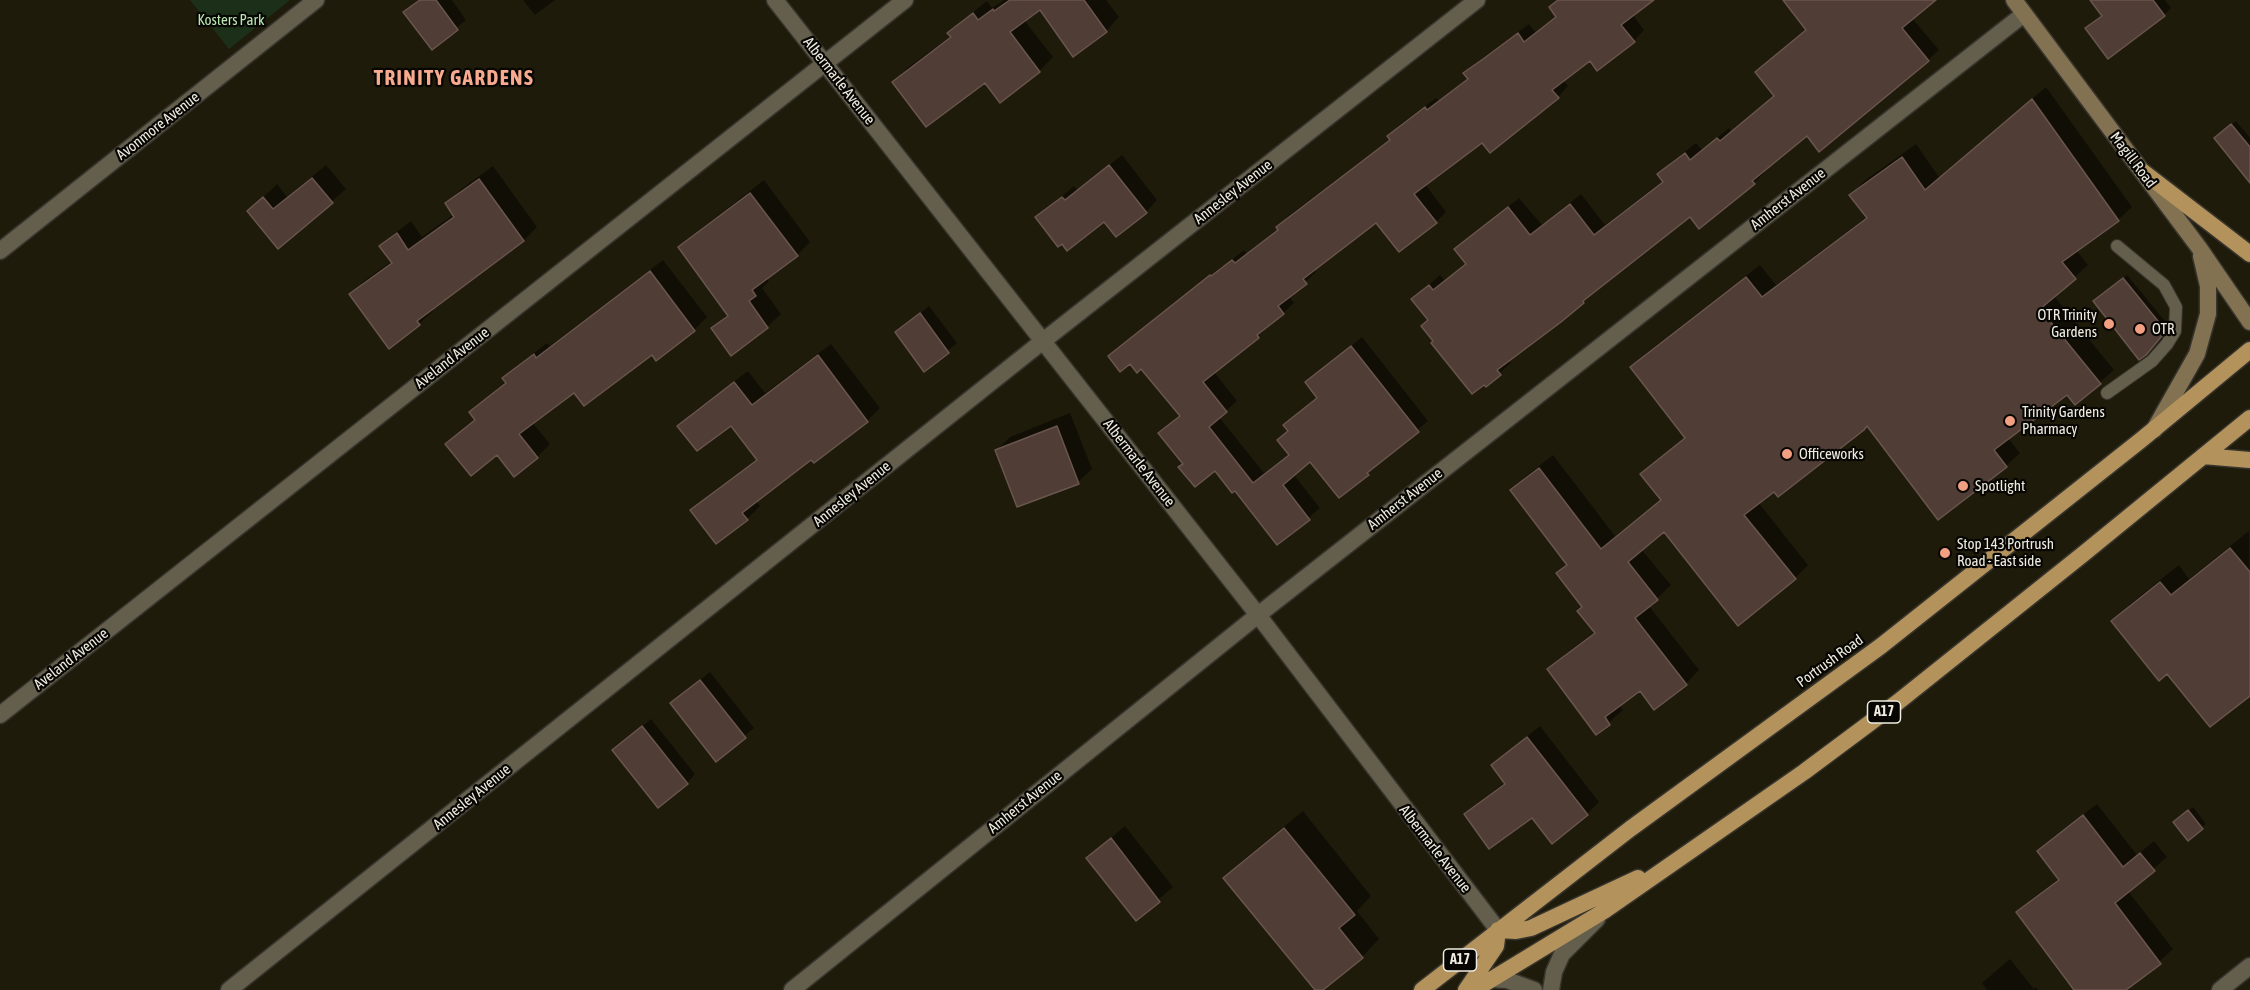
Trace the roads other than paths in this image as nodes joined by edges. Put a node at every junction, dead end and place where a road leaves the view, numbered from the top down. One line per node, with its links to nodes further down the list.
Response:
1 (316, 0): 11 (street, Avonmore Avenue)
2 (775, 0): 7 (street, Albermarle Avenue)
3 (905, 0): 7 (street, Aveland Avenue)
4 (1477, 0): 14 (street, Annesley Avenue)
5 (2014, 0): 6 (main road, Magill Road)
6 (2024, 14): 8 (main road, Magill Road); 21 (street, Amherst Avenue)
7 (825, 63): 14 (street, Albermarle Avenue); 22 (street, Aveland Avenue)
8 (2142, 171): 10 (main road, Magill Road); 12 (highway)
9 (2117, 246): 16 (lane)
10 (2200, 249): 13 (main road, Magill Road); 18 (main road)
11 (0, 251)
12 (2250, 254)
13 (2250, 322)
14 (1043, 341): 21 (street, Albermarle Avenue); 28 (street, Annesley Avenue)
15 (2250, 350): 18 (highway, Portrush Road / A17)
16 (2108, 393)
17 (2250, 418): 19 (highway, A17)
18 (2153, 430): 25 (highway, Portrush Road / A17)
19 (2203, 456): 20 (highway); 23 (highway, A17)
20 (2250, 460)
21 (1258, 615): 25 (street, Albermarle Avenue); 29 (street, Amherst Avenue)
22 (0, 716)
23 (1678, 859): 24 (highway, A17); 25 (highway)
24 (1604, 911): 27 (highway, A17); 34 (street)
25 (1498, 930): 30 (highway, Portrush Road / A17); 31 (highway)
26 (2250, 966): 35 (street)
27 (1491, 980): 32 (highway, A17); 33 (street)
28 (229, 990)
29 (792, 990)
30 (1422, 990)
31 (1466, 990)
32 (1474, 990)
33 (1534, 990)
34 (1551, 990)
35 (2220, 990)

